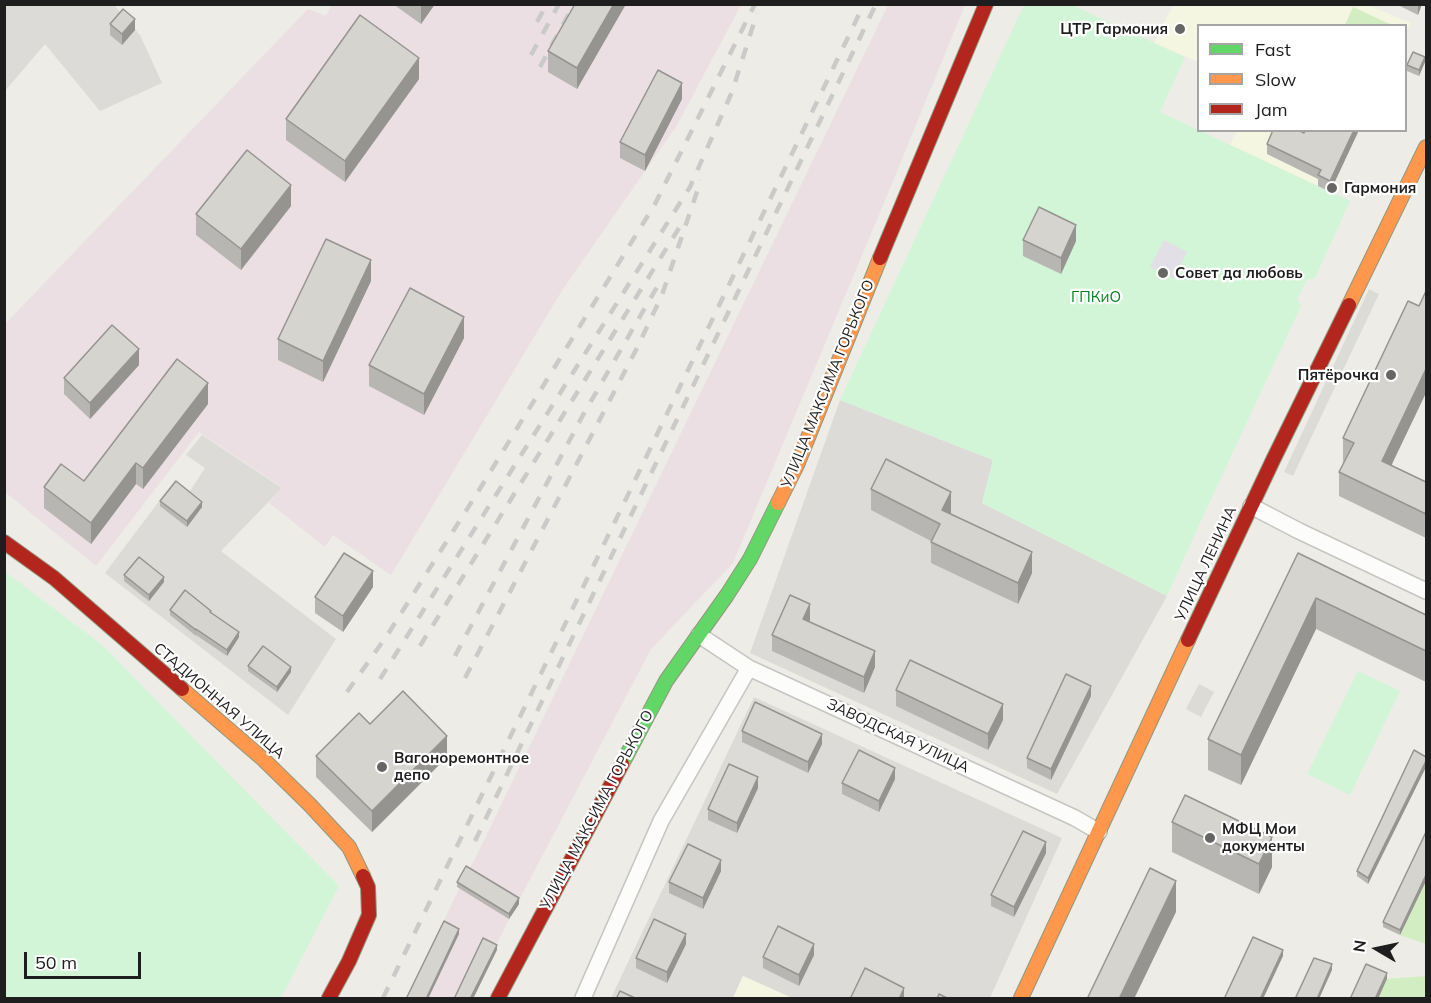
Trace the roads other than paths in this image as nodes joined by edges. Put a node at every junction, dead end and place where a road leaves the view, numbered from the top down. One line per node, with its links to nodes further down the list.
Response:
1 (986, 4): 6 (street, УЛИЦА МАКСИМА ГОРЬКОГО)
2 (1426, 147): 3 (street, УЛИЦА ЛЕНИНА)
3 (1251, 506): 5 (street); 8 (street, УЛИЦА ЛЕНИНА)
4 (4, 542): 9 (street, СТАДИОННАЯ УЛИЦА)
5 (1426, 591)
6 (699, 635): 7 (street, ЗАВОДСКАЯ УЛИЦА); 10 (street, УЛИЦА МАКСИМА ГОРЬКОГО)
7 (749, 668): 8 (street, ЗАВОДСКАЯ УЛИЦА); 11 (street)
8 (1099, 832): 12 (street, УЛИЦА ЛЕНИНА)
9 (329, 999)
10 (498, 999)
11 (583, 999)
12 (1021, 999)

